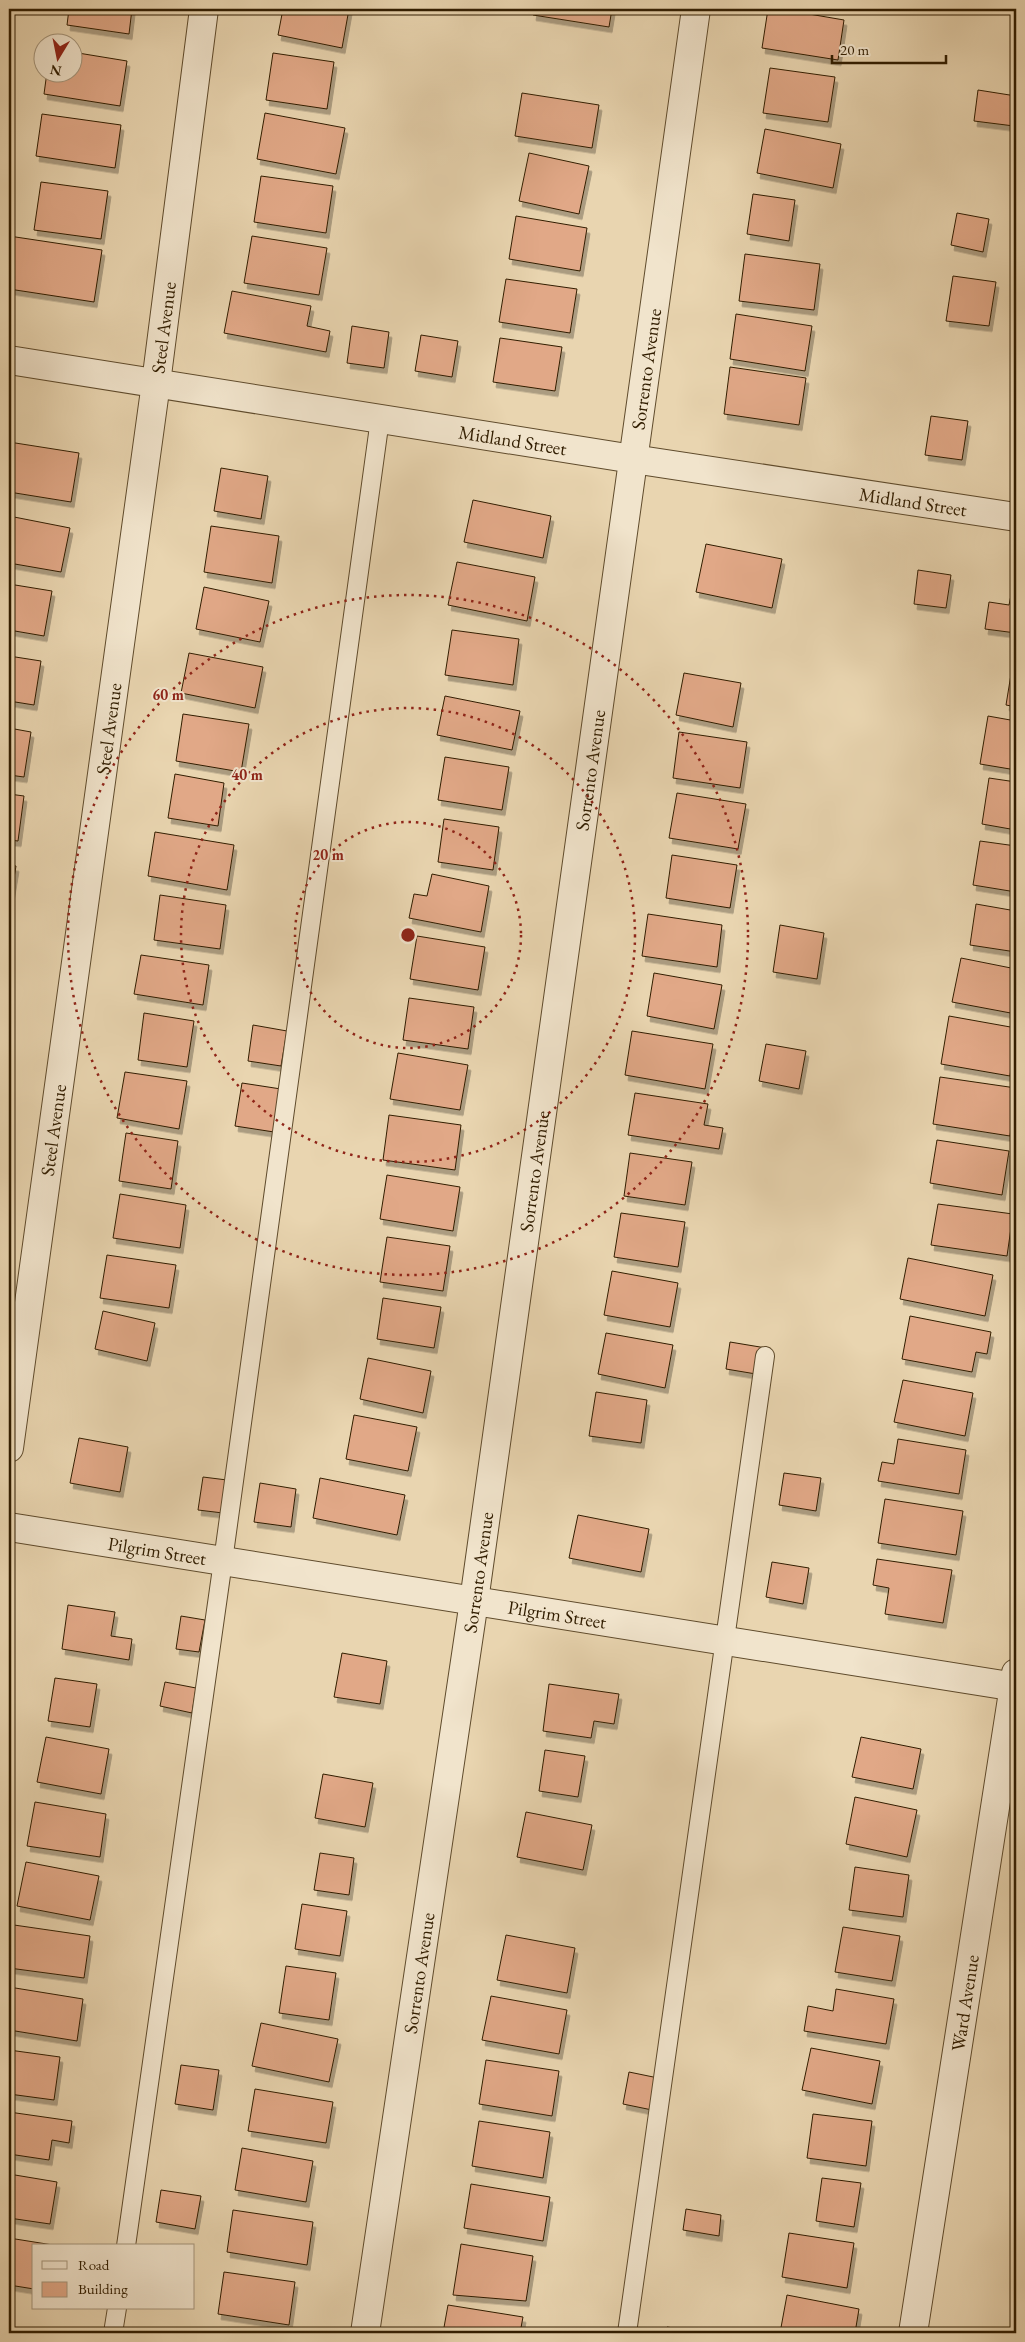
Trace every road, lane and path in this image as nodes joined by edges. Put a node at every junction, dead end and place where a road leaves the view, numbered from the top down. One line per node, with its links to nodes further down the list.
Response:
1 (204, 9): 4 (street, Steel Avenue)
2 (696, 9): 6 (street, Sorrento Avenue)
3 (9, 360): 4 (street, Midland Street)
4 (156, 383): 5 (street, Midland Street); 9 (street, Steel Avenue)
5 (380, 419): 6 (street, Midland Street); 11 (lane)
6 (633, 459): 7 (street, Midland Street); 12 (street, Sorrento Avenue)
7 (1016, 517)
8 (765, 1356): 13 (lane)
9 (9, 1448)
10 (9, 1527): 11 (street, Pilgrim Street)
11 (223, 1561): 12 (street, Pilgrim Street); 15 (lane)
12 (474, 1601): 13 (street, Pilgrim Street); 18 (street, Sorrento Avenue)
13 (725, 1641): 14 (street, Pilgrim Street); 19 (lane)
14 (1016, 1682): 20 (street, Ward Avenue)
15 (126, 2244)
16 (117, 2310): 17 (lane)
17 (113, 2333)
18 (365, 2333)
19 (627, 2333)
20 (914, 2333)

